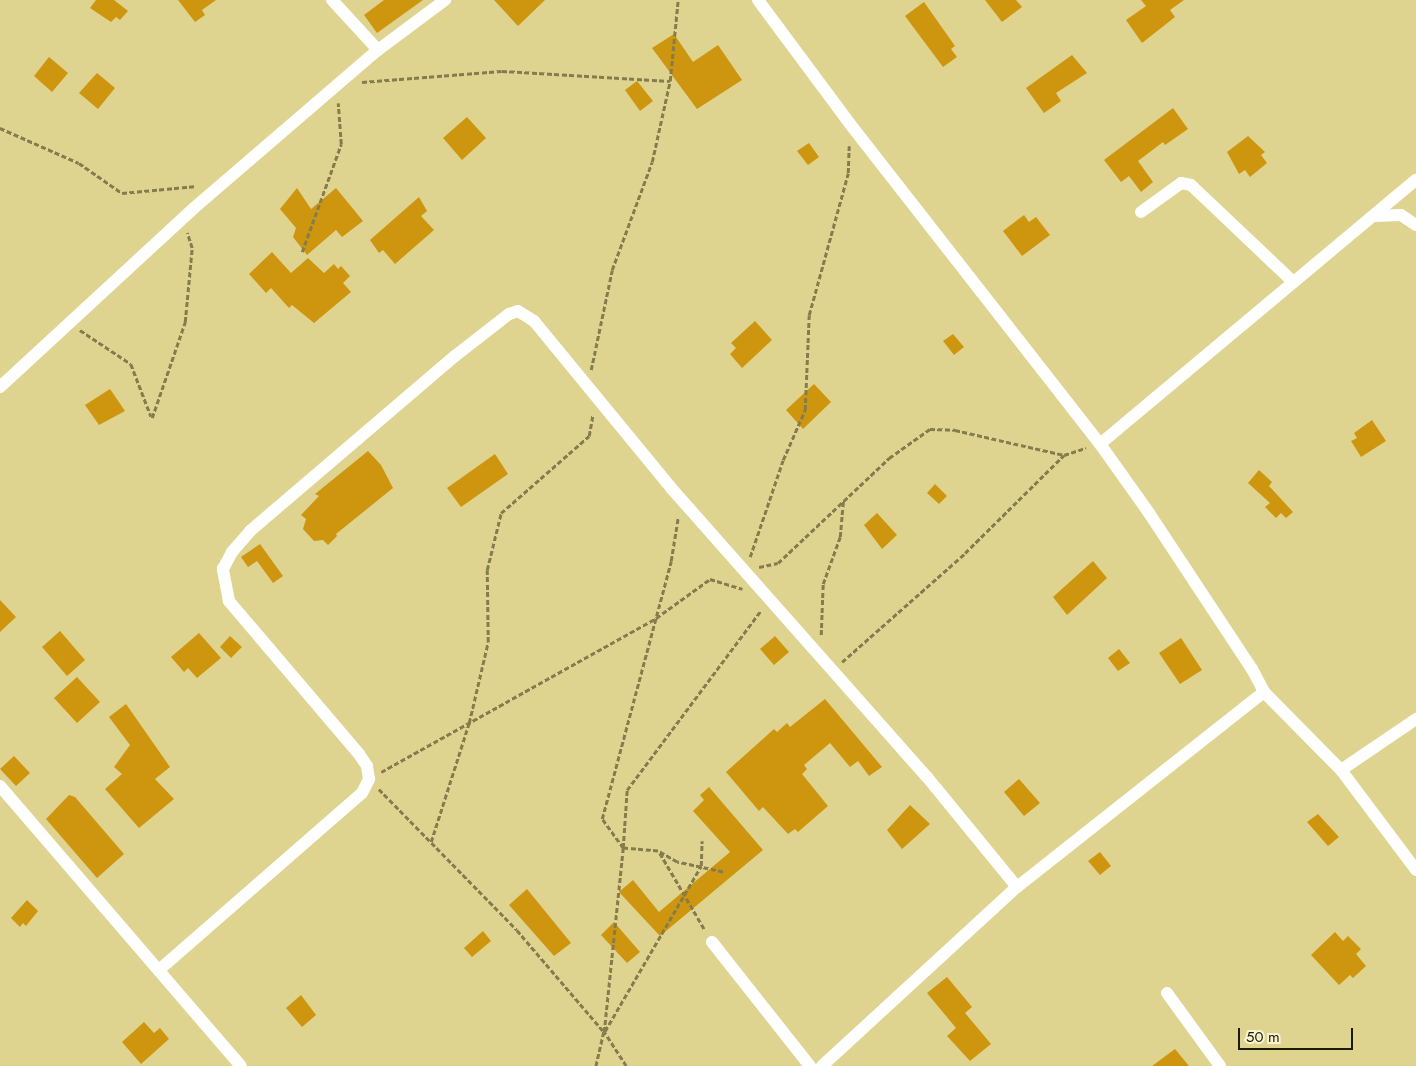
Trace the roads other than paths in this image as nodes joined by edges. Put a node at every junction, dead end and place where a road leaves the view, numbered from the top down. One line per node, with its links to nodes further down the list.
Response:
1 (332, 0): 4 (street)
2 (445, 0): 4 (street)
3 (758, 0): 11 (street)
4 (378, 50): 10 (street)
5 (1416, 180): 7 (street)
6 (1141, 212): 9 (street)
7 (1375, 216): 8 (street); 9 (street)
8 (1416, 225)
9 (1292, 280): 11 (street)
10 (0, 387)
11 (1100, 444): 12 (street)
12 (1264, 692): 14 (street); 17 (street)
13 (1416, 720): 14 (street)
14 (1341, 770): 16 (street)
15 (0, 786): 19 (street)
16 (1416, 870)
17 (1017, 887): 19 (street); 23 (street)
18 (712, 942): 22 (street)
19 (159, 970): 21 (street)
20 (1167, 993): 24 (street)
21 (241, 1066)
22 (810, 1066)
23 (822, 1066)
24 (1220, 1066)

